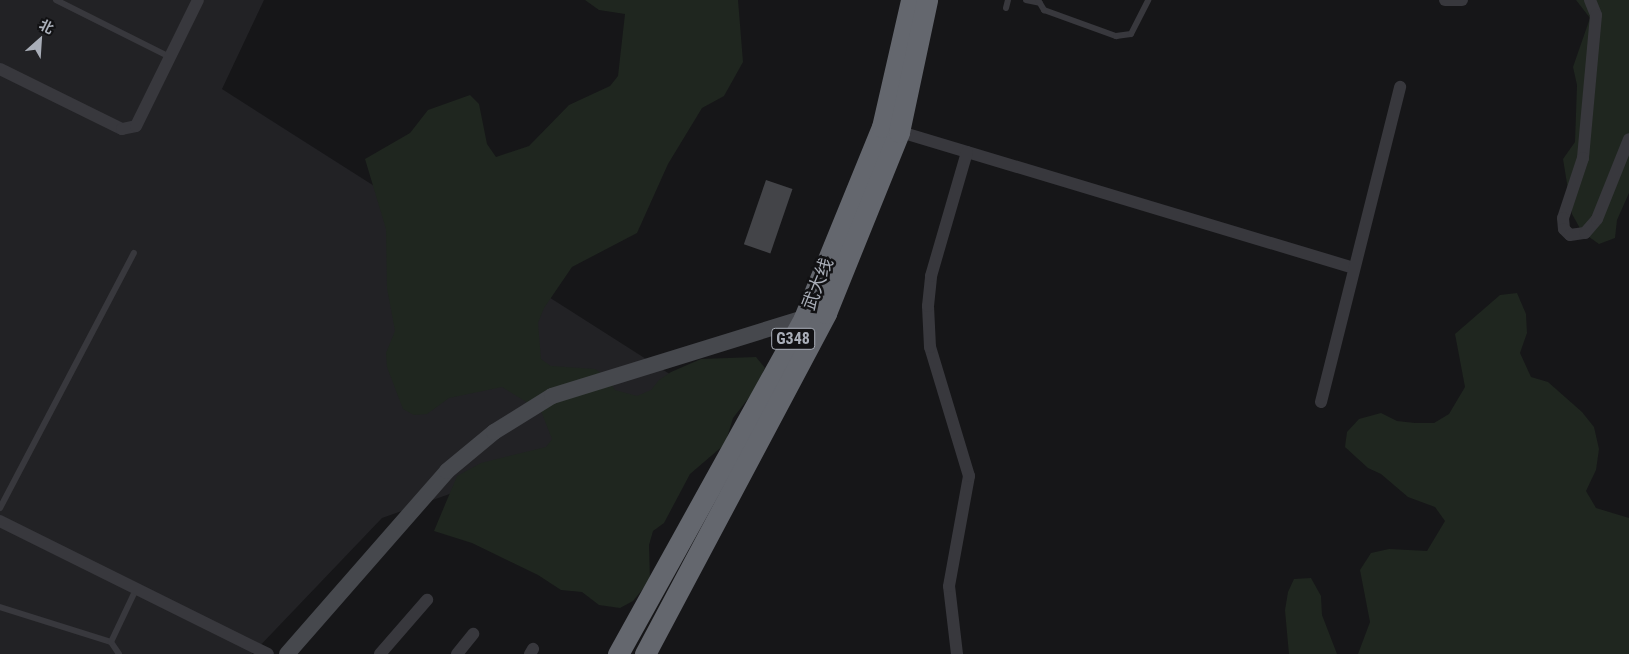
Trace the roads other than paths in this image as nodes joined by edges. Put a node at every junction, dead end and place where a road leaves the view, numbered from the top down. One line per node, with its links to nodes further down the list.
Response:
1 (56, 0): 13 (lane)
2 (198, 0): 13 (street)
3 (911, 0): 16 (highway, 武大线 / G348)
4 (927, 0): 16 (highway, 武大线 / G348)
5 (1008, 0): 12 (lane)
6 (1026, 0): 11 (lane)
7 (1148, 0): 11 (lane)
8 (1445, 0): 9 (street)
9 (1462, 0)
10 (1590, 0): 17 (street)
11 (1039, 2)
12 (1006, 8)
13 (170, 57): 14 (street)
14 (0, 68)
15 (1400, 87): 20 (street)
16 (891, 129): 18 (street); 21 (highway, 武大线 / G348); 22 (highway, 武大线 / G348)
17 (1629, 140)
18 (968, 152): 20 (street); 38 (street)
19 (134, 253): 24 (lane)
20 (1354, 268): 23 (street)
21 (826, 313): 22 (street); 31 (highway, 武大线 / G348)
22 (804, 318): 34 (street); 37 (highway, 武大线 / G348)
23 (1321, 402)
24 (0, 508)
25 (0, 521): 26 (street)
26 (136, 589): 30 (lane); 33 (street)
27 (428, 600): 35 (street)
28 (0, 607): 30 (lane)
29 (473, 634): 36 (street)
30 (111, 642): 32 (lane)
31 (651, 650)
32 (119, 654)
33 (268, 654)
34 (287, 654)
35 (380, 654)
36 (457, 654)
37 (618, 654)
38 (957, 654)

